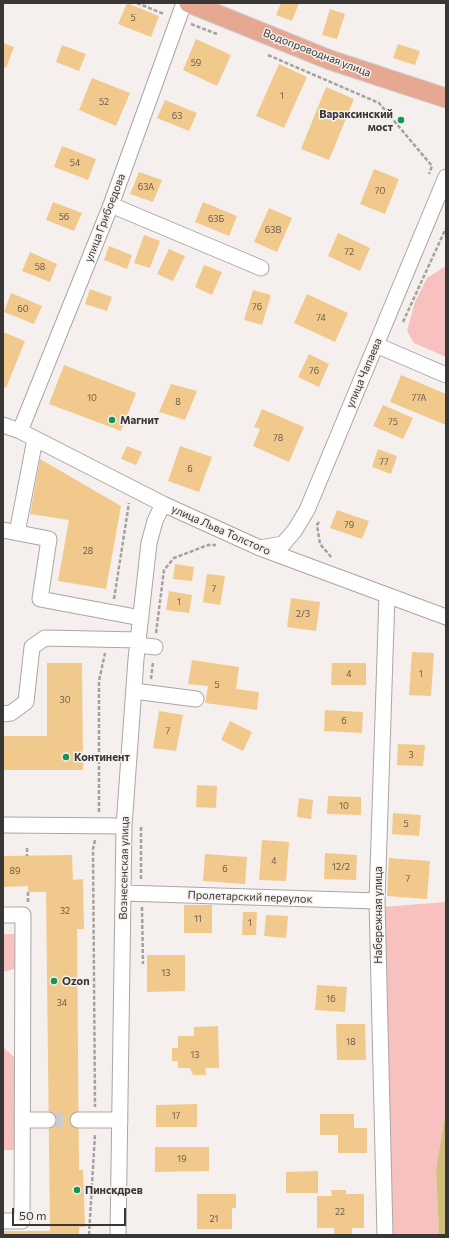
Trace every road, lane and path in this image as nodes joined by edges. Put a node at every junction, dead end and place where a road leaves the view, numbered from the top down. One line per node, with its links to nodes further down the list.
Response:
1 (137, 3): 4 (path)
2 (184, 3): 4 (street, улица Грибоедова)
3 (189, 3): 7 (main road, Водопроводная улица)
4 (178, 20): 5 (path); 10 (street, улица Грибоедова)
5 (220, 35)
6 (262, 52): 8 (path)
7 (446, 98)
8 (427, 181)
9 (445, 184): 13 (street, улица Чапаева)
10 (111, 205): 12 (street); 17 (street, улица Грибоедова)
11 (446, 228): 14 (path)
12 (261, 268)
13 (376, 345): 14 (street); 23 (street, улица Чапаева)
14 (390, 351): 15 (street)
15 (446, 375)
16 (3, 425): 17 (street, улица Льва Толстого)
17 (20, 431): 18 (street, улица Льва Толстого)
18 (35, 439): 19 (street, улица Льва Толстого); 21 (street)
19 (163, 504): 23 (street, улица Льва Толстого); 27 (street, Вознесенская улица)
20 (320, 518): 24 (path)
21 (10, 531): 27 (street)
22 (220, 545): 29 (path)
23 (260, 548): 25 (street, улица Льва Толстого)
24 (335, 562)
25 (387, 595): 26 (street, улица Льва Толстого); 41 (street, Набережная улица)
26 (446, 617)
27 (141, 618): 28 (street, Вознесенская улица)
28 (138, 642): 29 (street); 30 (street, Вознесенская улица); 33 (street)
29 (155, 647): 31 (path)
30 (134, 691): 31 (street); 35 (street, Вознесенская улица)
31 (150, 693): 32 (street)
32 (196, 699)
33 (3, 714)
34 (3, 825): 35 (street)
35 (124, 826): 39 (street, Вознесенская улица)
36 (140, 827): 40 (path)
37 (27, 848): 38 (path)
38 (27, 856)
39 (123, 893): 40 (street, Пролетарский переулок); 47 (street, Вознесенская улица)
40 (141, 894): 41 (street, Пролетарский переулок); 43 (path)
41 (377, 901): 50 (street, Набережная улица)
42 (3, 915): 44 (street)
43 (142, 964)
44 (22, 1120): 45 (street); 48 (street)
45 (48, 1120)
46 (78, 1120): 47 (street)
47 (120, 1120): 49 (street, Вознесенская улица)
48 (3, 1221)
49 (118, 1235)
50 (385, 1235)

